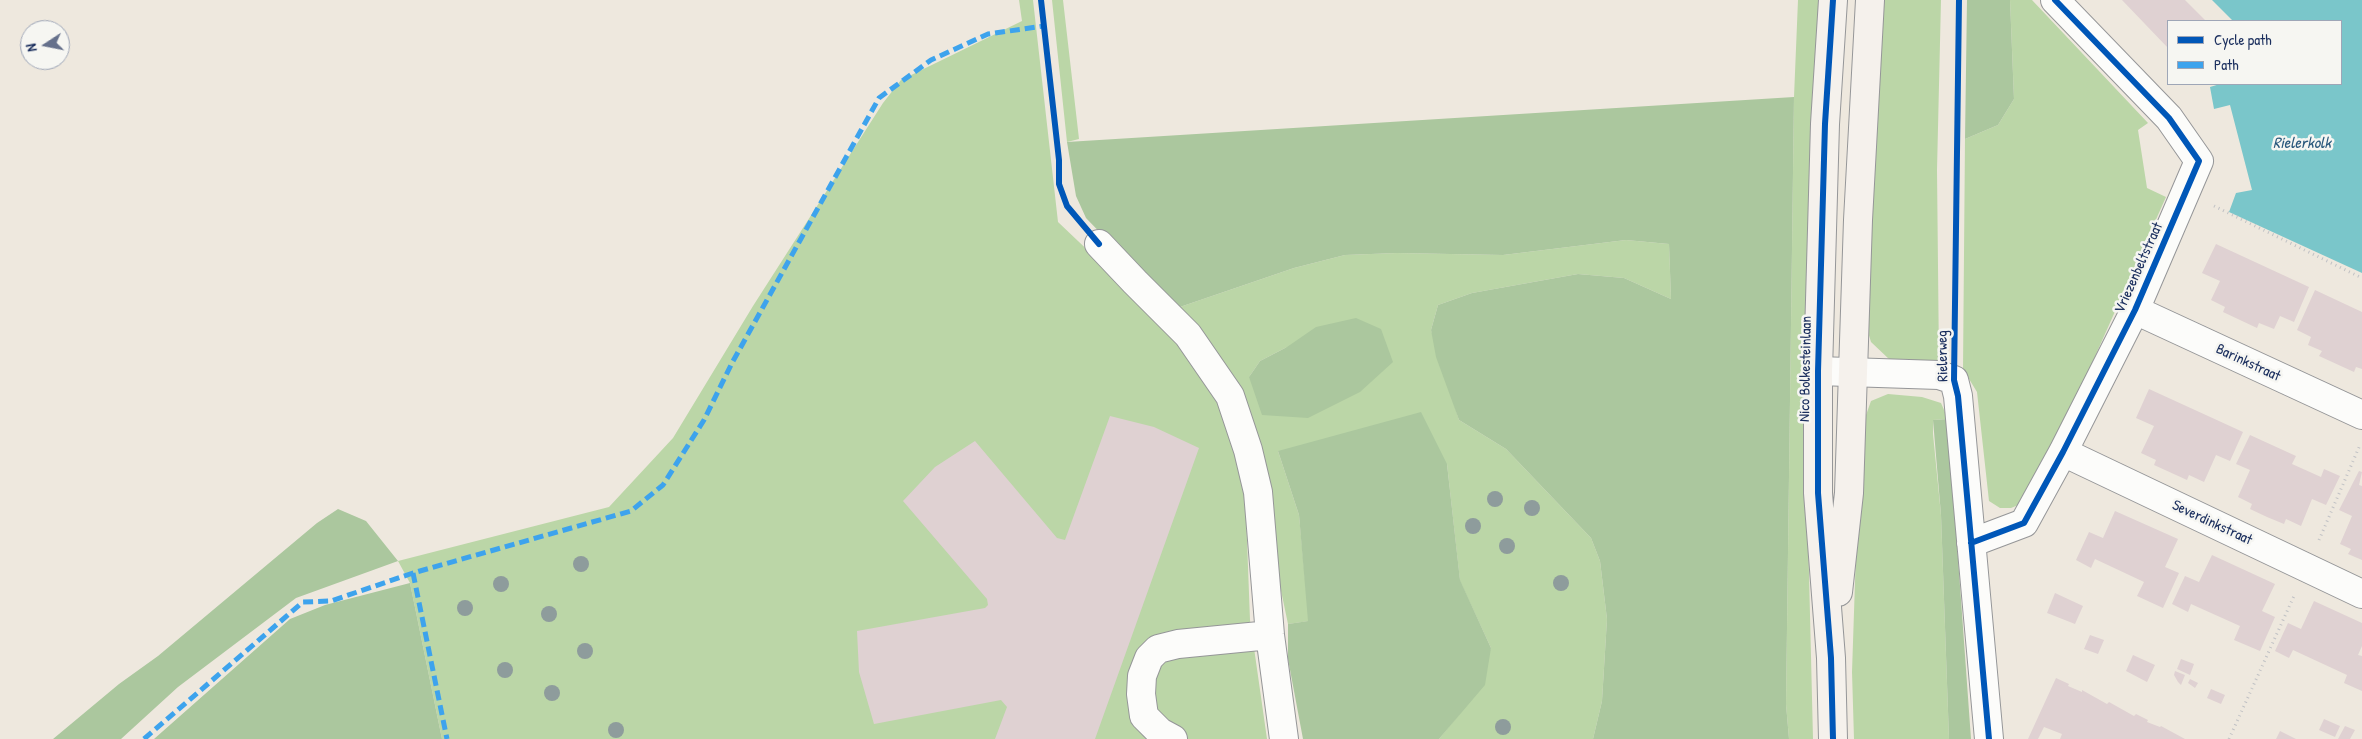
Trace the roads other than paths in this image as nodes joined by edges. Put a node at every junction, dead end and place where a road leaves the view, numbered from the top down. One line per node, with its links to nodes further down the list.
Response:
1 (1833, 0): 6 (street, Nico Bolkesteinlaan)
2 (1870, 0): 7 (street, Nico Bolkesteinlaan)
3 (2055, 0): 5 (street, Vriezenbeltstraat)
4 (1100, 244): 12 (street)
5 (2135, 310): 8 (street, Barinkstraat); 9 (street, Vriezenbeltstraat)
6 (1818, 371): 7 (street, Rielerweg); 13 (street, Nico Bolkesteinlaan)
7 (1853, 372): 10 (street, Rielerweg); 13 (street, Nico Bolkesteinlaan)
8 (2362, 415)
9 (2063, 452): 10 (street, Vriezenbeltstraat); 11 (street, Severdinkstraat)
10 (1971, 543): 17 (street, Rielerweg)
11 (2362, 594)
12 (1270, 635): 14 (street); 15 (street)
13 (1831, 658): 16 (street, Nico Bolkesteinlaan)
14 (1173, 739)
15 (1284, 739)
16 (1834, 739)
17 (1989, 739)

